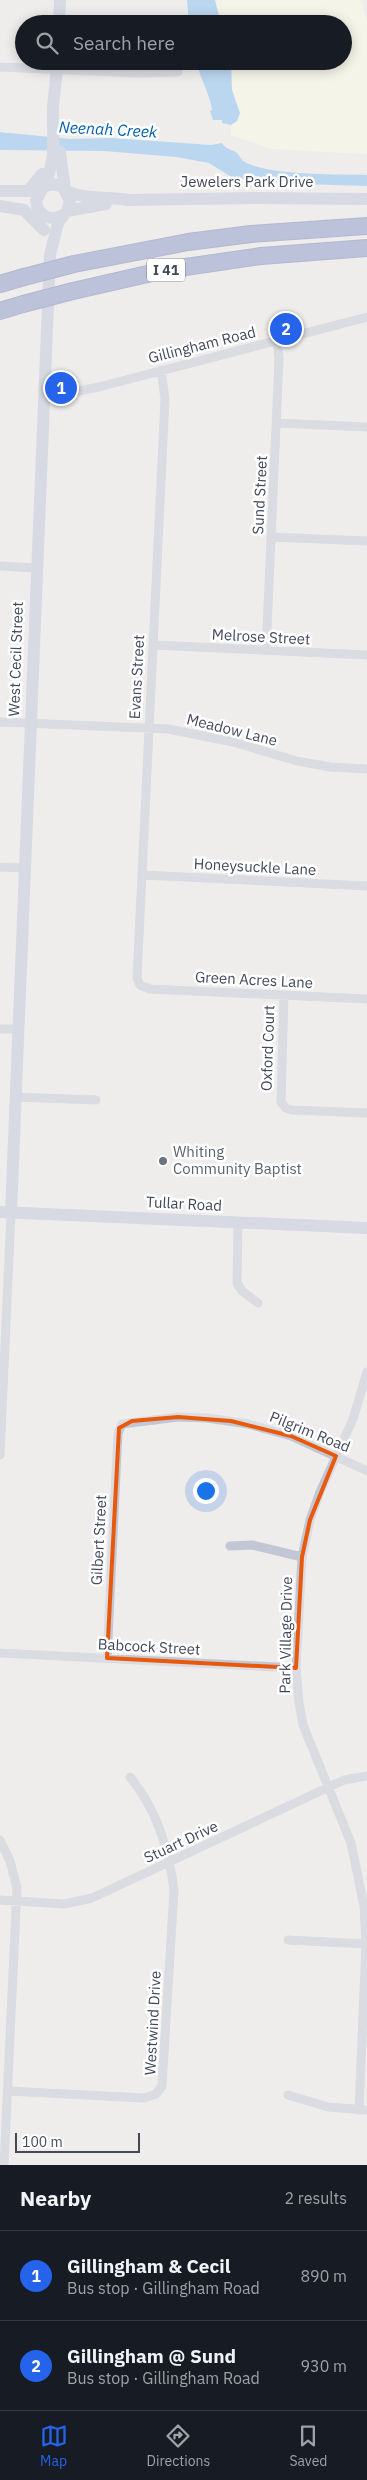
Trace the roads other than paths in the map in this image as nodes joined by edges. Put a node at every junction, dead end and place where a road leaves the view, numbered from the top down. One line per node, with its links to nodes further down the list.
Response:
1 (60, 0): 2 (main road)
2 (59, 15)
3 (15, 66): 4 (street)
4 (0, 67)
5 (57, 70): 8 (main road)
6 (143, 70): 7 (street)
7 (178, 72)
8 (54, 154): 9 (main road); 10 (main road)
9 (37, 190): 10 (main road); 11 (main road); 16 (main road)
10 (66, 190): 13 (main road, Jewelers Park Drive); 17 (main road)
11 (0, 191)
12 (0, 199): 16 (main road)
13 (128, 200): 14 (main road, Jewelers Park Drive); 17 (main road, Jewelers Park Drive)
14 (367, 200)
15 (0, 206): 19 (main road)
16 (41, 213): 17 (main road); 19 (main road, West Cecil Street)
17 (65, 213): 21 (main road, West Cecil Street)
18 (367, 226): 22 (highway, I 41, bridge)
19 (44, 230): 21 (main road, West Cecil Street)
20 (367, 248): 23 (highway, I 41, bridge)
21 (50, 255): 27 (main road, West Cecil Street)
22 (1, 283)
23 (0, 311)
24 (367, 316): 25 (street, Gillingham Road)
25 (277, 340): 26 (street, Gillingham Road); 28 (street, Sund Street)
26 (161, 370): 27 (street, Gillingham Road); 34 (street, Evans Street)
27 (44, 398): 33 (main road, West Cecil Street)
28 (276, 423): 29 (street); 30 (street, Sund Street)
29 (367, 427)
30 (271, 536): 31 (street); 35 (street, Sund Street)
31 (367, 541)
32 (0, 566): 33 (street)
33 (36, 568): 38 (main road, West Cecil Street)
34 (153, 645): 35 (street, Melrose Street); 39 (street, Evans Street)
35 (266, 651): 36 (street, Melrose Street)
36 (367, 655)
37 (0, 722): 38 (street, Meadow Lane)
38 (30, 723): 39 (street, Meadow Lane); 42 (main road, West Cecil Street)
39 (148, 728): 40 (street, Meadow Lane); 43 (street, Evans Street)
40 (367, 769)
41 (0, 867): 42 (street)
42 (24, 868): 49 (main road, West Cecil Street)
43 (142, 875): 44 (street, Honeysuckle Lane); 45 (street, Evans Street)
44 (367, 886)
45 (140, 985): 46 (street, Green Acres Lane)
46 (284, 995): 47 (street, Green Acres Lane); 52 (street, Oxford Court)
47 (367, 999)
48 (0, 1029): 49 (street)
49 (18, 1029): 50 (main road, West Cecil Street)
50 (15, 1097): 51 (street); 53 (main road, West Cecil Street)
51 (96, 1100)
52 (367, 1113)
53 (5, 1212): 54 (main road, Tullar Road); 59 (street, West Cecil Street)
54 (238, 1222): 55 (main road, Tullar Road); 56 (street)
55 (367, 1228)
56 (258, 1302)
57 (367, 1372): 60 (street, Park Village Drive)
58 (122, 1424): 60 (street, Pilgrim Road); 65 (street, Gilbert Street)
59 (0, 1455)
60 (336, 1456): 61 (street, Pilgrim Road); 63 (street, Park Village Drive)
61 (367, 1471)
62 (230, 1546): 63 (street)
63 (302, 1557): 66 (street, Park Village Drive)
64 (0, 1653): 65 (street, Babcock Street)
65 (108, 1658): 66 (street, Babcock Street)
66 (296, 1668): 69 (street, Park Village Drive)
67 (367, 1776): 69 (street, Stuart Drive)
68 (130, 1777): 71 (street)
69 (329, 1787): 71 (street, Stuart Drive); 75 (street, Park Village Drive)
70 (0, 1840): 73 (street)
71 (170, 1863): 73 (street, Stuart Drive); 76 (street, Westwind Drive)
72 (0, 1900): 73 (street, Stuart Drive)
73 (17, 1902): 76 (street)
74 (288, 1940): 75 (street)
75 (366, 1944): 78 (street, Park Village Drive)
76 (8, 2091): 79 (street)
77 (288, 2095): 78 (street)
78 (363, 2110)
79 (4, 2165)

